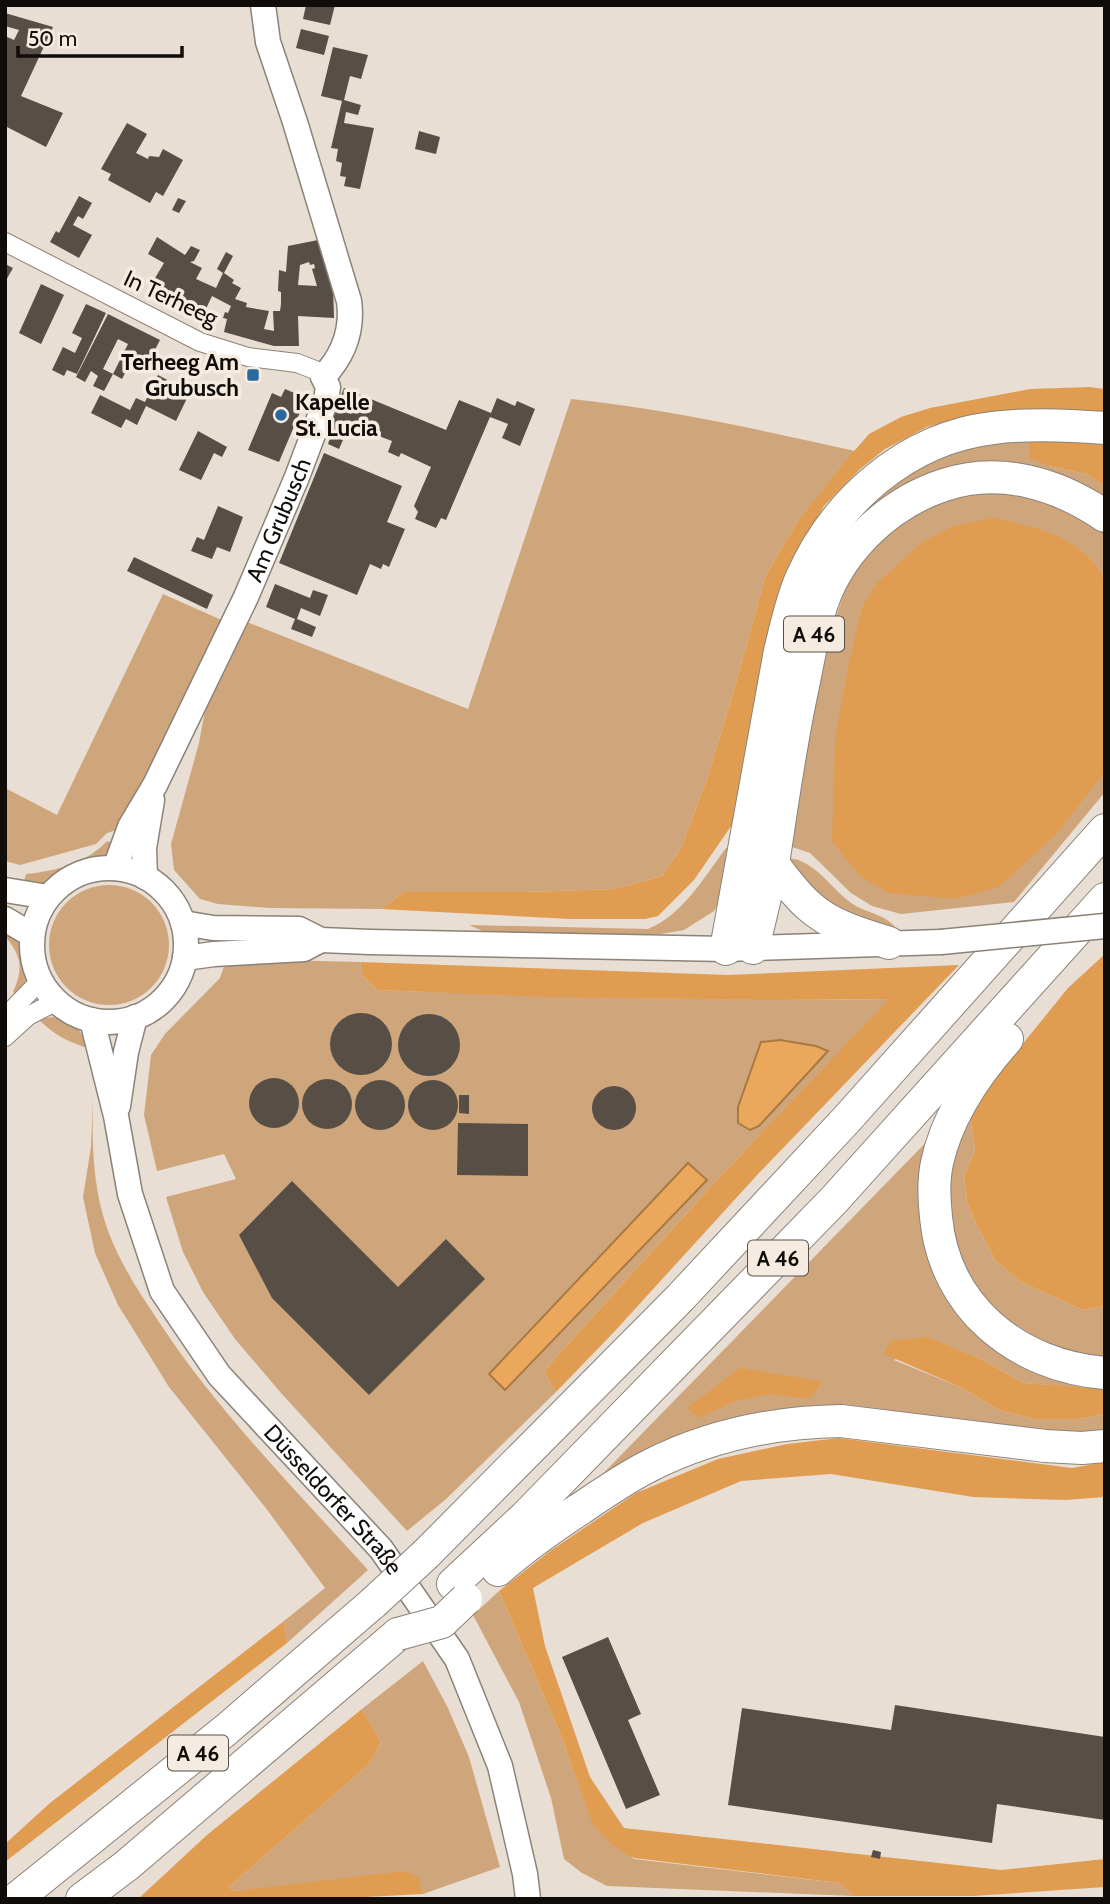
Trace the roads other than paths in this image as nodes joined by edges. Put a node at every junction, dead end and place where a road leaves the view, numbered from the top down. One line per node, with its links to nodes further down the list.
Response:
1 (263, 5): 3 (main road)
2 (5, 242): 3 (street, In Terheeg)
3 (323, 377): 6 (main road, Am Grubusch)
4 (1105, 428): 20 (highway)
5 (1105, 516): 9 (highway, A 46)
6 (155, 785): 10 (main road, Am Grubusch); 11 (main road, Am Grubusch)
7 (1105, 820): 8 (highway, A 46)
8 (1096, 840): 32 (highway, A 46, bridge)
9 (773, 864): 19 (highway); 20 (highway)
10 (115, 868): 11 (main road); 13 (main road)
11 (145, 877): 16 (main road)
12 (5, 890): 13 (main road)
13 (48, 897): 17 (main road)
14 (1099, 914): 19 (main road, bridge); 29 (highway); 31 (highway, A 46)
15 (5, 919): 17 (main road)
16 (183, 923): 18 (main road); 21 (main road)
17 (32, 935): 22 (main road)
18 (321, 940): 20 (main road); 21 (main road)
19 (889, 943): 20 (main road)
20 (739, 949)
21 (185, 958): 25 (main road)
22 (40, 981): 23 (main road); 24 (street)
23 (57, 1001): 26 (main road); 27 (street)
24 (5, 1017)
25 (135, 1017): 26 (main road); 28 (main road, Düsseldorfer Straße)
26 (92, 1020): 28 (main road, Düsseldorfer Straße)
27 (5, 1037)
28 (117, 1116): 34 (main road, Düsseldorfer Straße)
29 (1105, 1374)
30 (1105, 1446): 31 (highway)
31 (460, 1591): 33 (highway, A 46, bridge)
32 (17, 1898)
33 (83, 1898)
34 (527, 1899)

